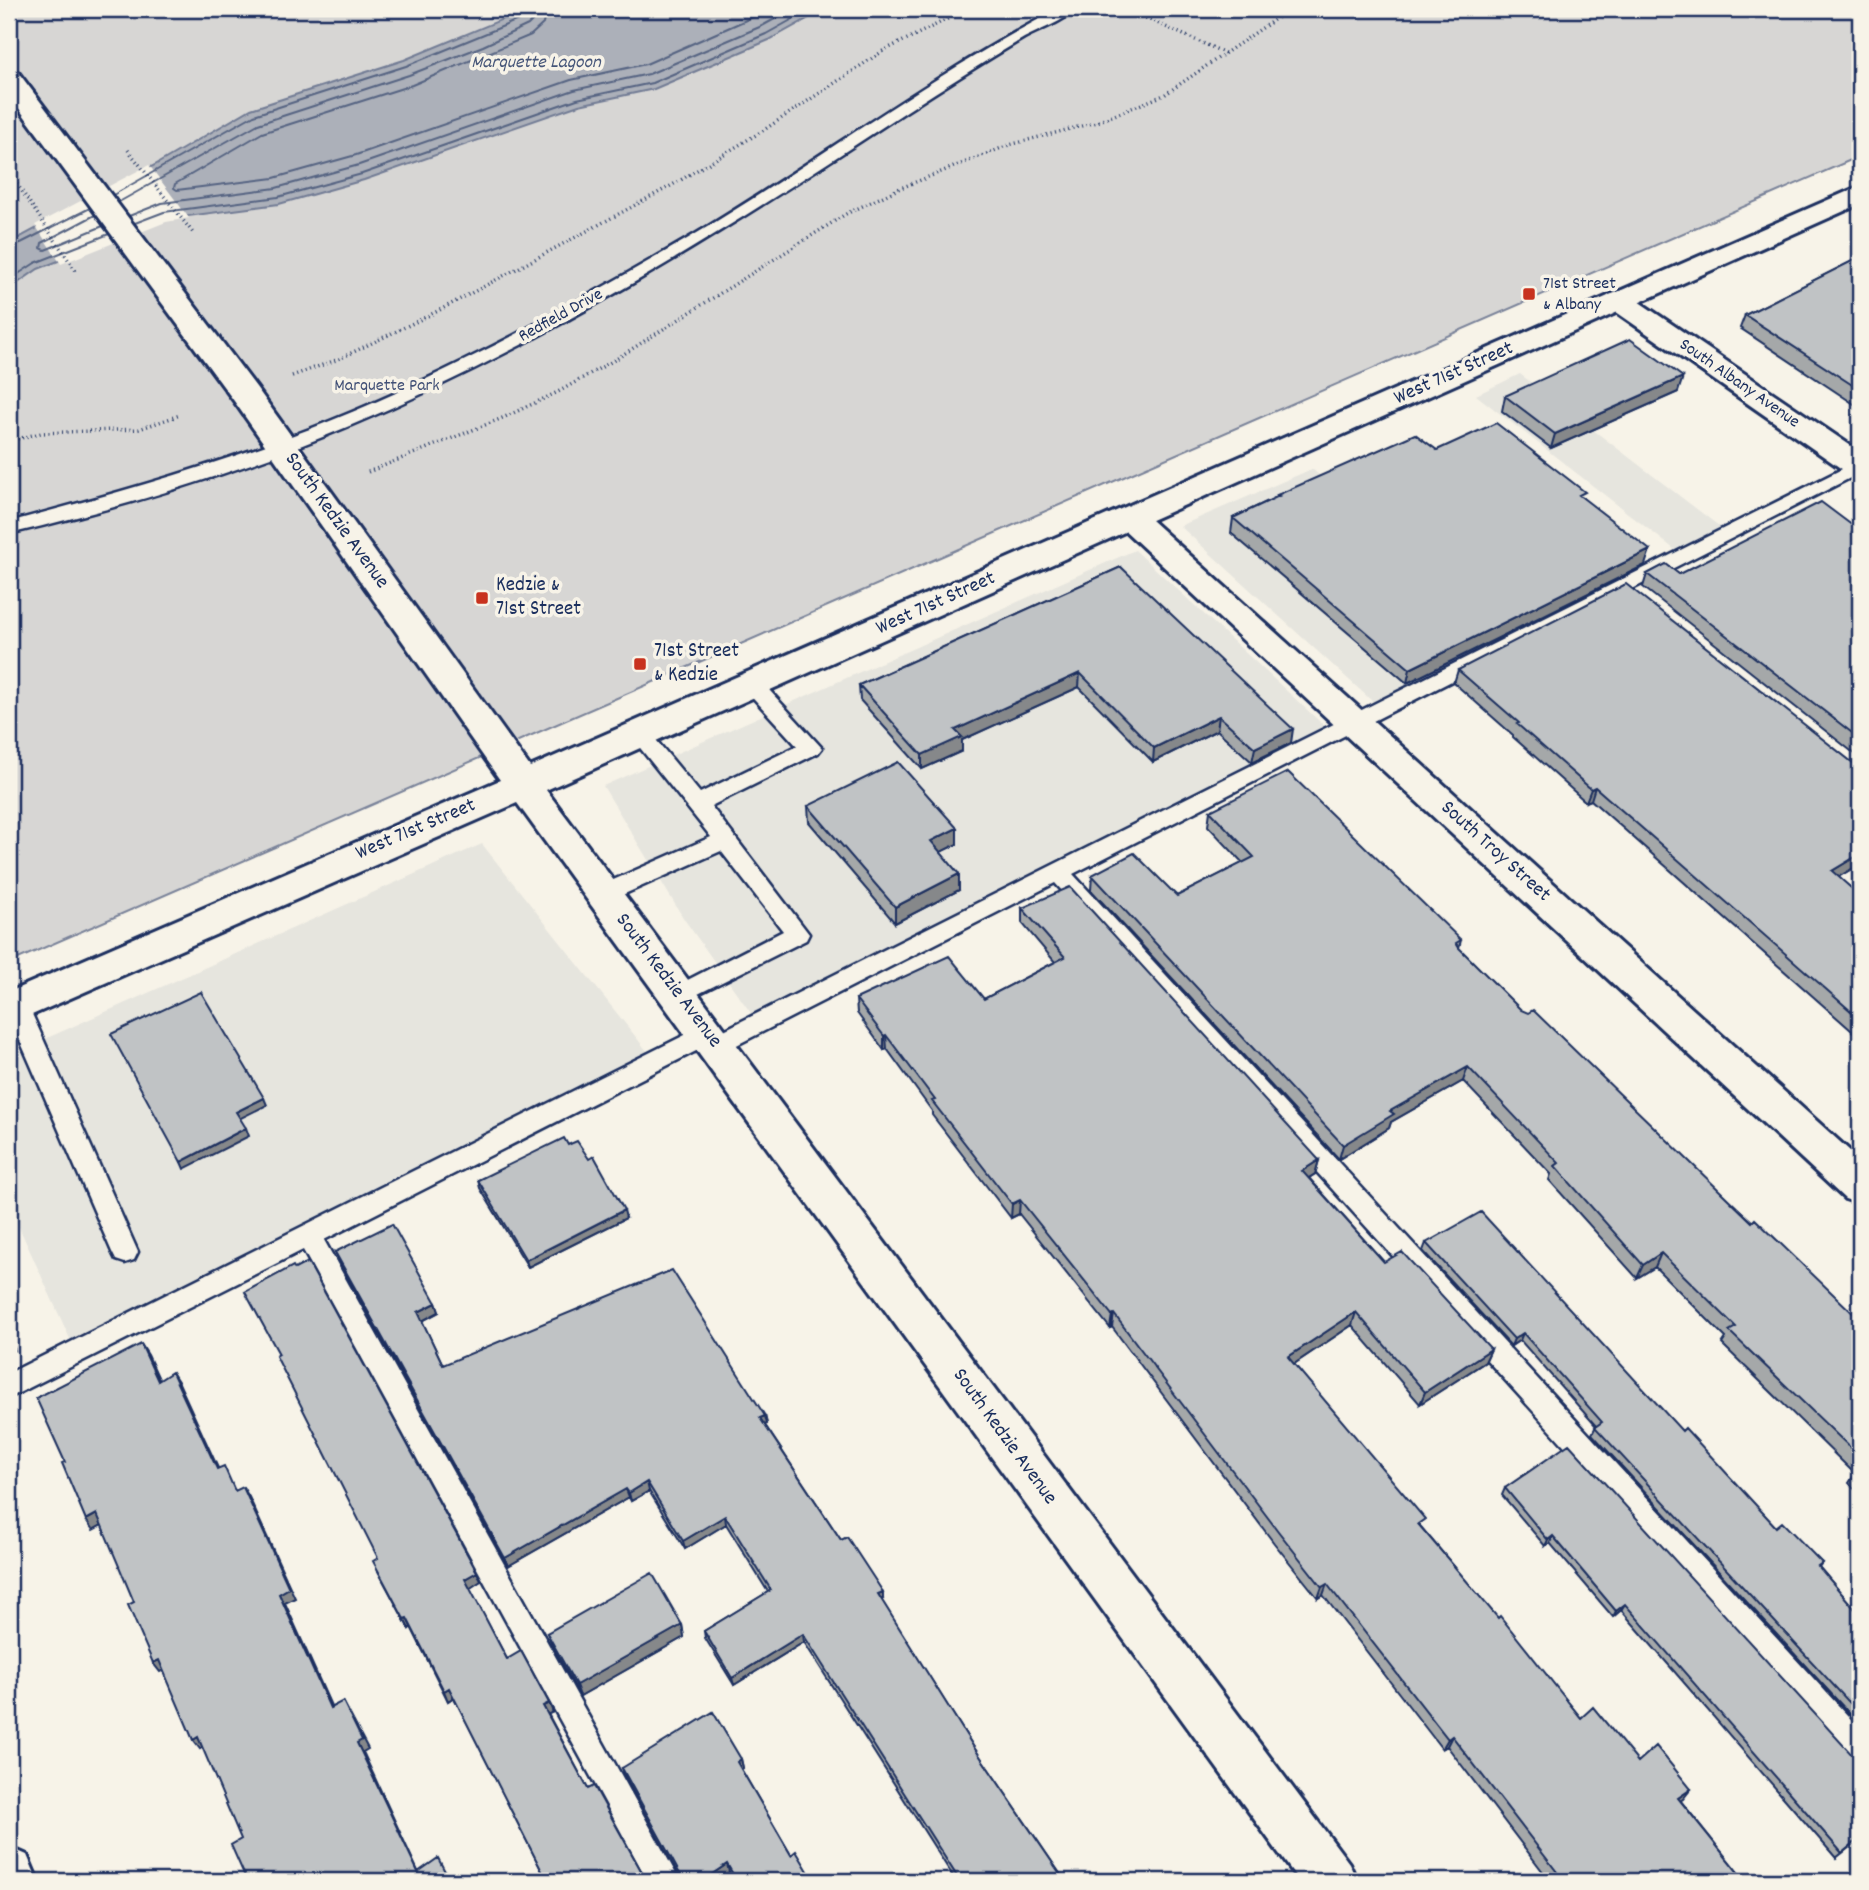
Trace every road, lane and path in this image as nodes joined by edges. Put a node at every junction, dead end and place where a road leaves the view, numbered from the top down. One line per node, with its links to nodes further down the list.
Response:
1 (968, 9): 13 (path)
2 (1069, 9): 16 (lane, Redfield Drive)
3 (1125, 9): 5 (path)
4 (1290, 9): 5 (path)
5 (1225, 53): 18 (path)
6 (9, 77): 16 (main road, South Kedzie Avenue)
7 (128, 150): 10 (path)
8 (17, 184): 11 (path)
9 (1860, 194): 12 (main road, West 71st Street)
10 (193, 233)
11 (76, 271)
12 (1619, 301): 17 (main road, South Albany Avenue); 19 (main road, West 71st Street)
13 (292, 376)
14 (180, 415): 15 (path)
15 (9, 441)
16 (282, 446): 20 (lane, Redfield Drive); 26 (main road, South Kedzie Avenue)
17 (1860, 467): 21 (lane)
18 (368, 472)
19 (1130, 518): 23 (main road, West 71st Street); 24 (main road, South Troy Street)
20 (9, 528)
21 (1624, 586): 22 (lane); 24 (lane)
22 (1645, 603)
23 (752, 685): 25 (main road, West 71st Street); 27 (lane)
24 (1354, 722): 29 (lane); 34 (main road, South Troy Street)
25 (640, 734): 26 (main road, West 71st Street); 27 (lane)
26 (523, 784): 30 (main road, South Kedzie Avenue); 32 (main road, West 71st Street)
27 (697, 804): 28 (lane)
28 (725, 840): 30 (lane); 31 (lane)
29 (1058, 872): 33 (lane); 38 (lane)
30 (603, 894): 31 (main road, South Kedzie Avenue)
31 (678, 995): 33 (main road, South Kedzie Avenue)
32 (12, 1007): 36 (lane)
33 (711, 1040): 35 (lane); 42 (main road, South Kedzie Avenue)
34 (1860, 1186)
35 (308, 1235): 37 (lane); 41 (lane)
36 (125, 1252)
37 (9, 1386)
38 (1860, 1751)
39 (9, 1872): 40 (main road)
40 (12, 1881)
41 (665, 1881)
42 (1331, 1881)

